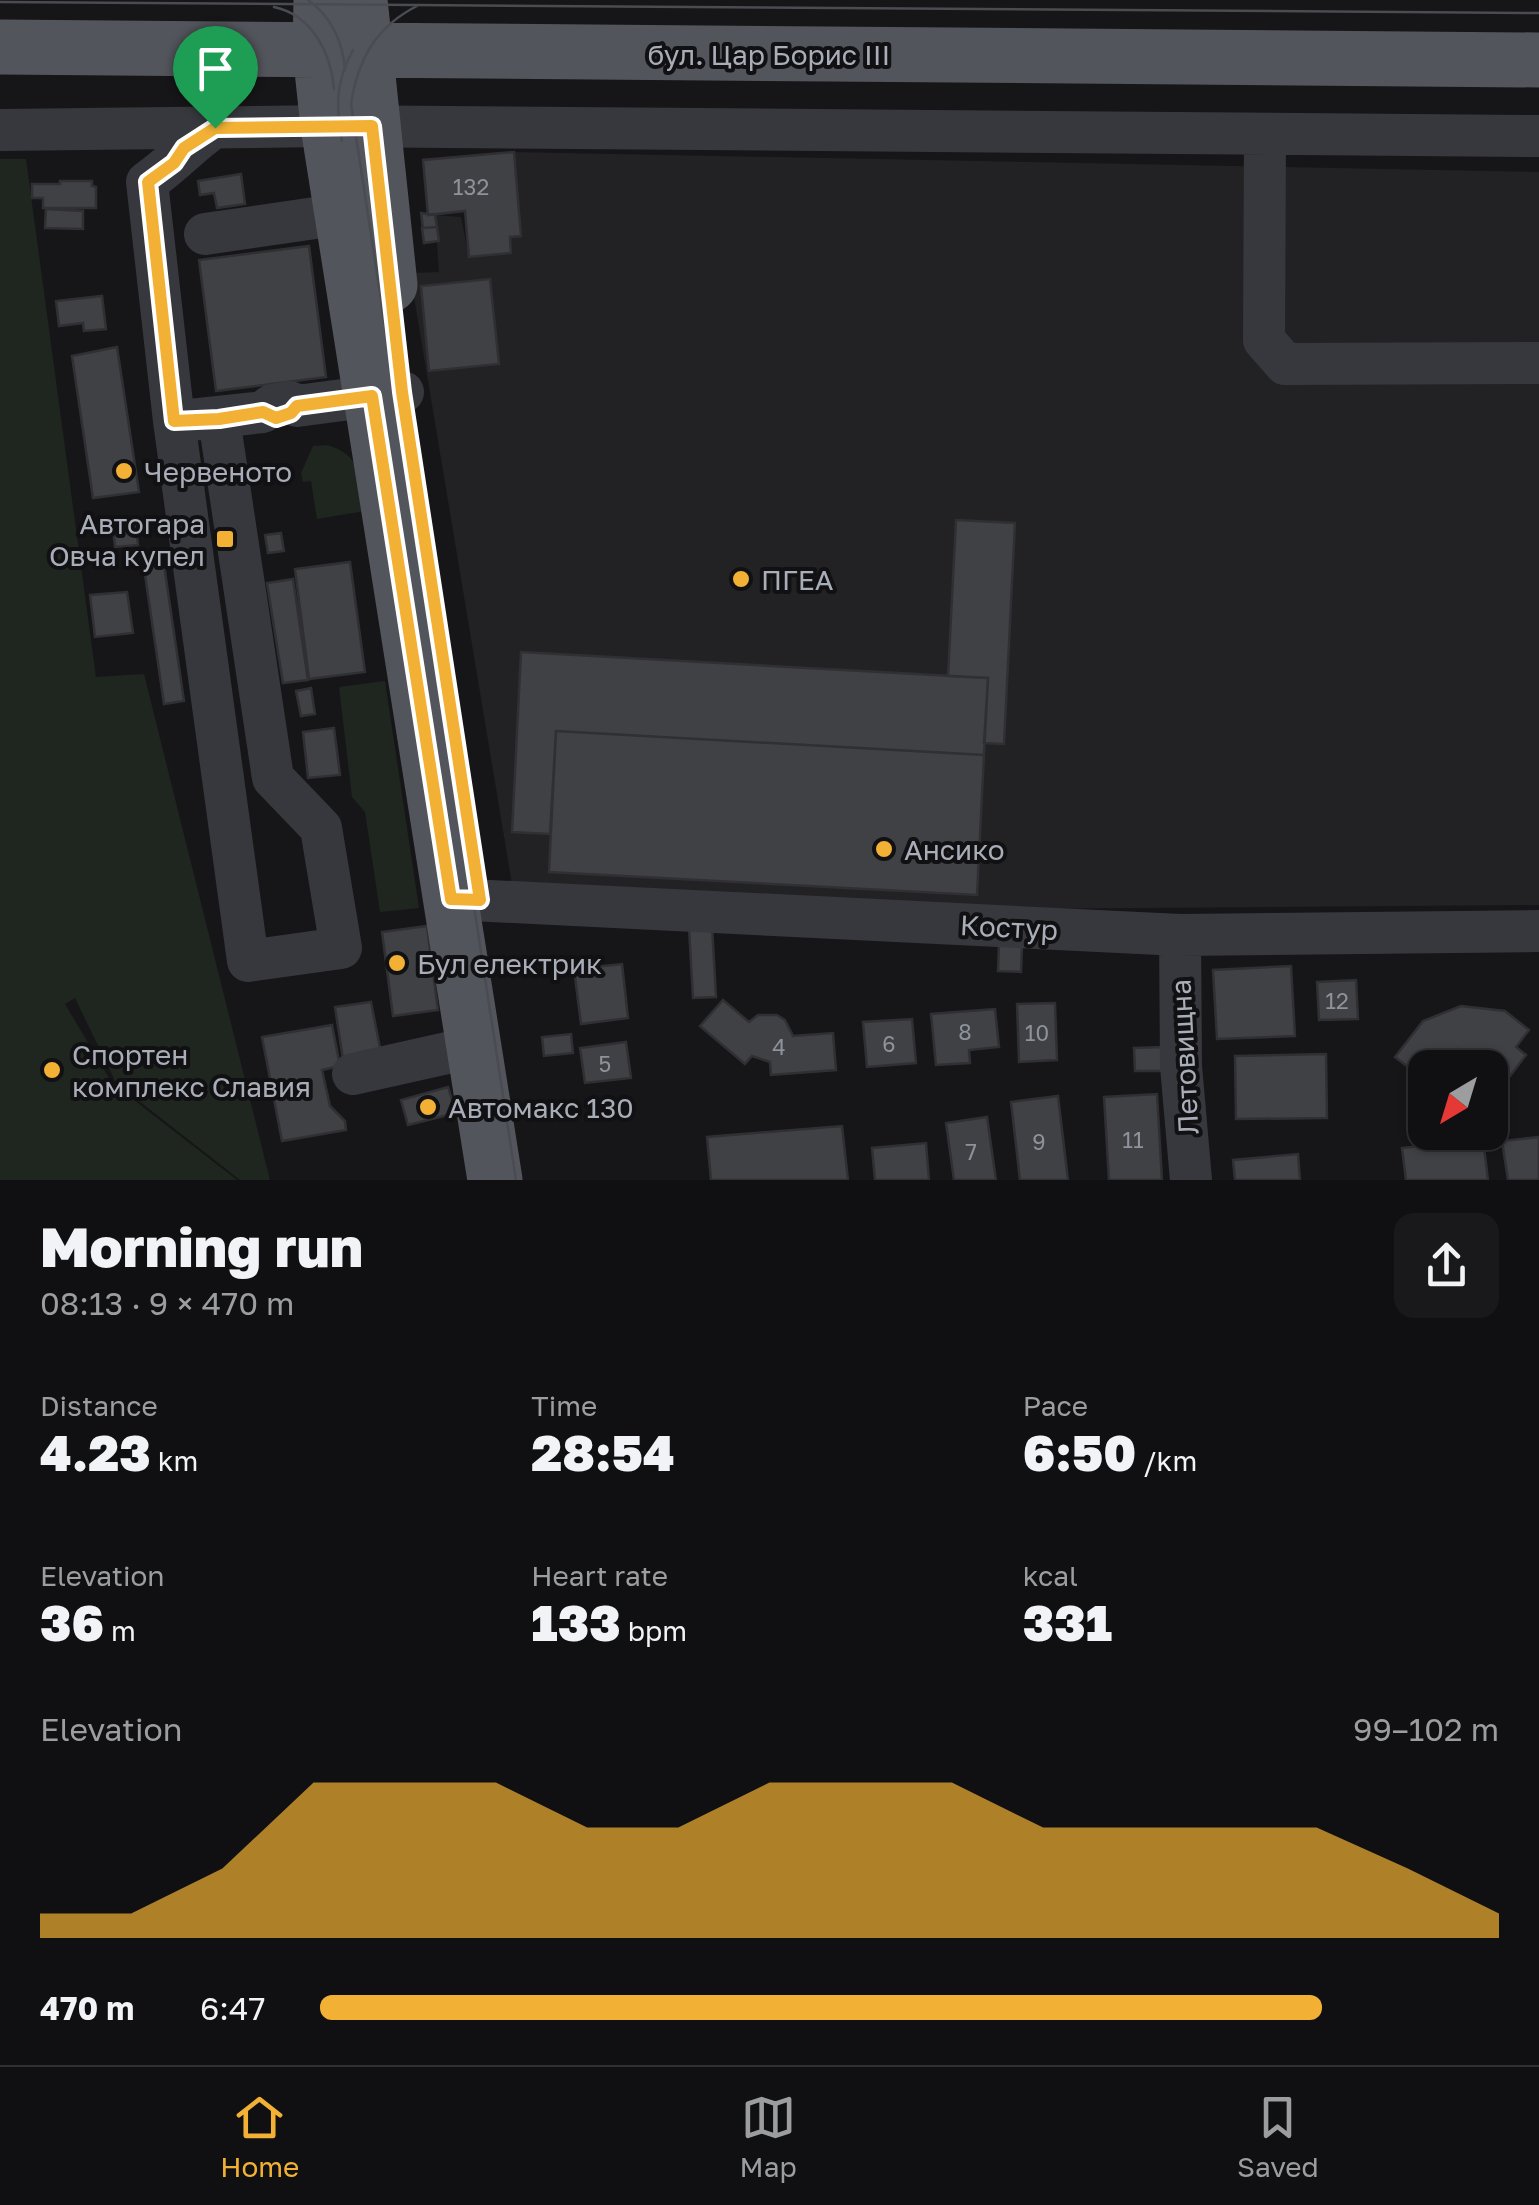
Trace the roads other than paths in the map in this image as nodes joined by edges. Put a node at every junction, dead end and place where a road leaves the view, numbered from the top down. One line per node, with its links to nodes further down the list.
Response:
1 (342, 26): 2 (main road, бул. Цар Борис III); 3 (main road, бул. Цар Борис III); 4 (main road)
2 (0, 46)
3 (1539, 60)
4 (350, 126): 5 (street); 7 (street); 9 (main road); 12 (main road)
5 (215, 128): 6 (street); 14 (street)
6 (0, 130)
7 (1265, 136): 8 (street); 11 (street)
8 (1539, 136)
9 (342, 214): 10 (street); 12 (main road)
10 (205, 234)
11 (1539, 363)
12 (387, 394): 13 (street); 15 (main road)
13 (219, 419): 14 (street); 14 (street)
14 (174, 421)
15 (466, 900): 17 (street, Костур); 18 (main road); 21 (main road)
16 (1539, 932): 17 (street, Костур)
17 (1180, 935): 22 (street, Летовищна)
18 (474, 1047): 19 (street); 20 (main road)
19 (353, 1074)
20 (495, 1180)
21 (525, 1180)
22 (1191, 1180)

